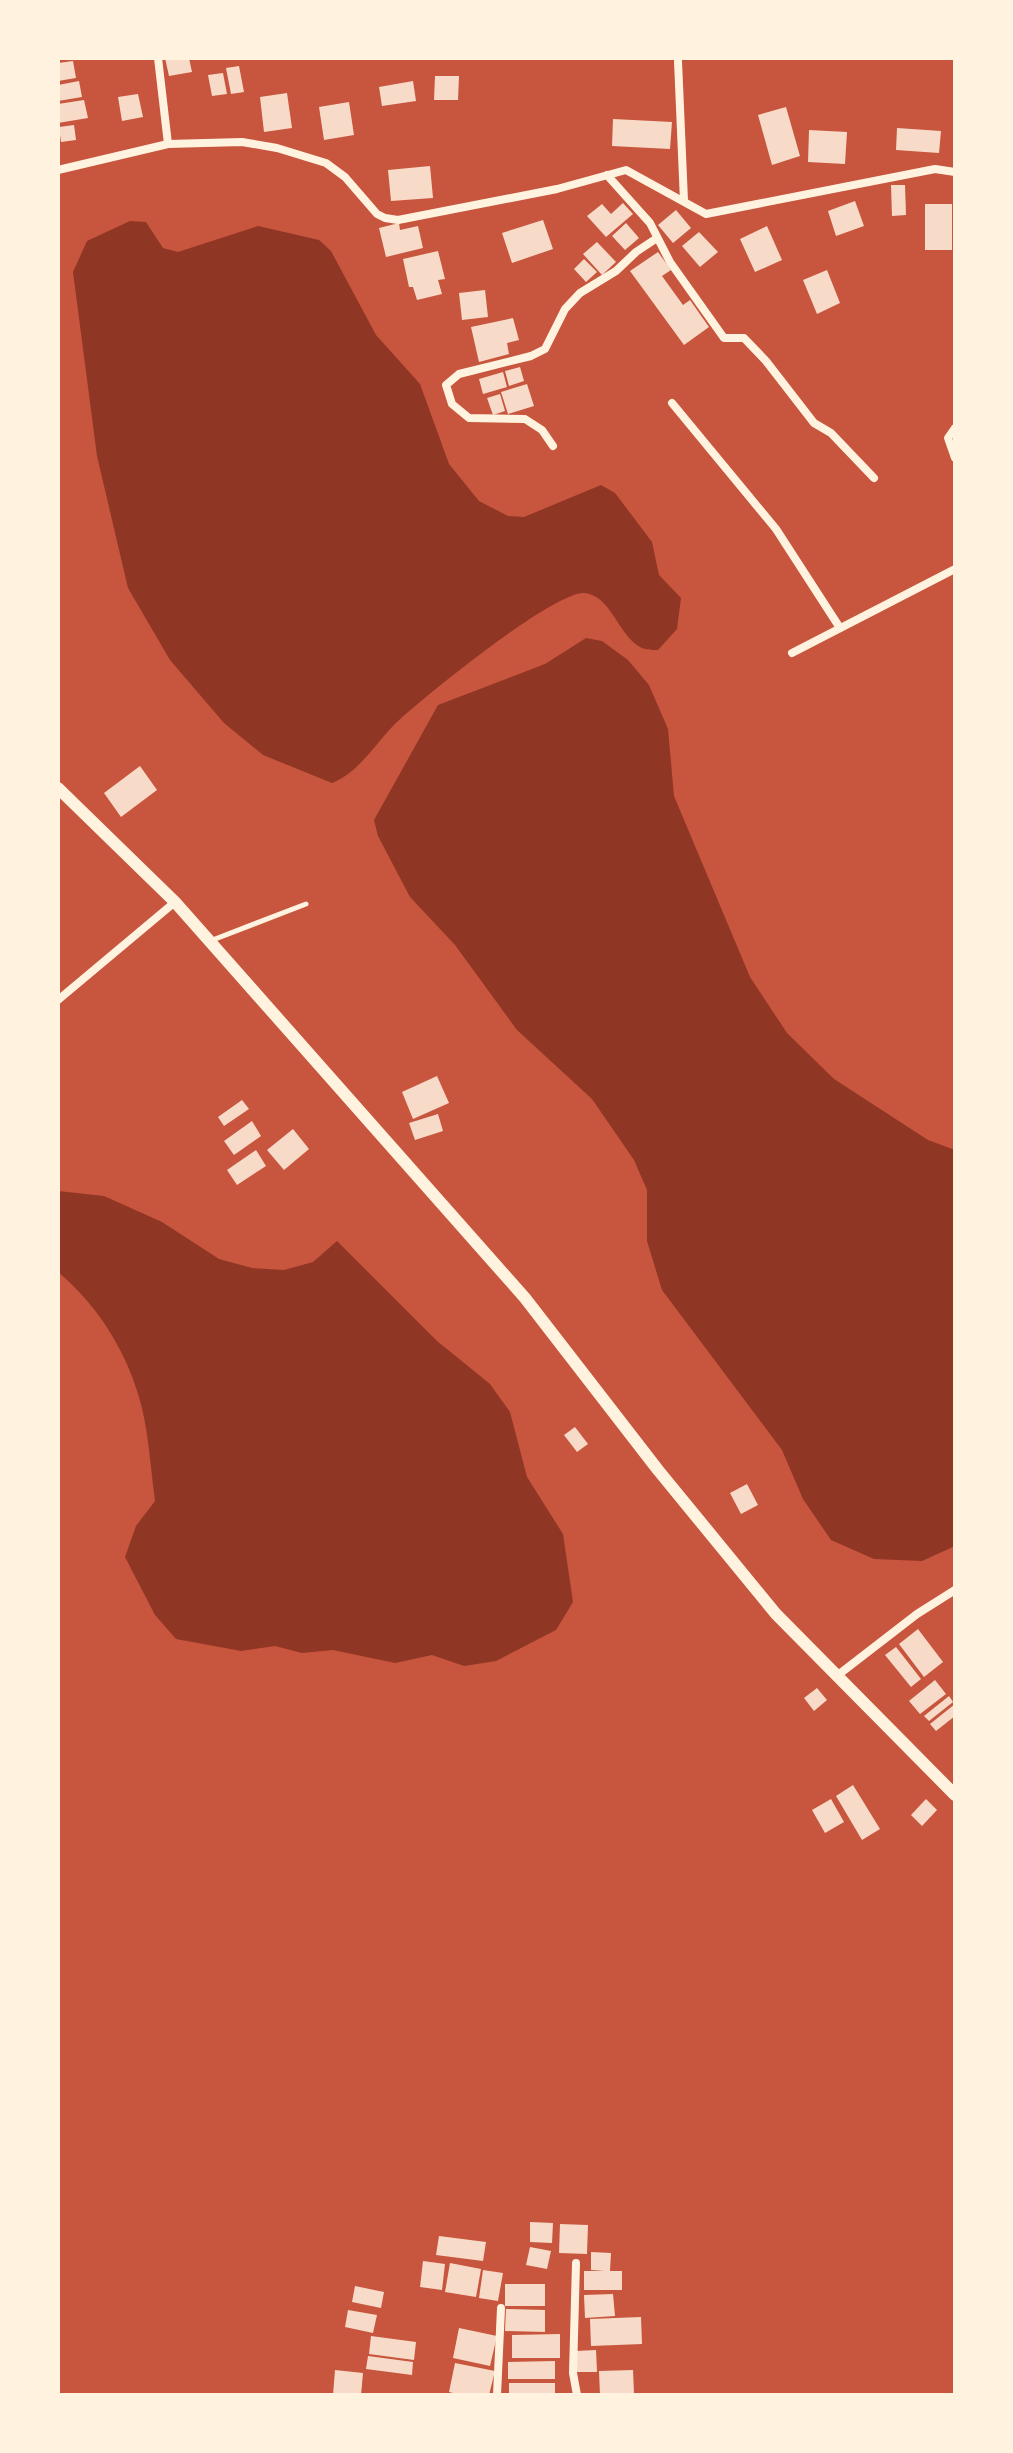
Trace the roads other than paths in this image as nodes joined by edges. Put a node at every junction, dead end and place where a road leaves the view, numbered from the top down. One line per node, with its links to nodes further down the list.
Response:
1 (158, 58): 3 (street)
2 (678, 61): 7 (street)
3 (168, 144): 4 (street); 6 (street)
4 (58, 170)
5 (955, 172): 7 (street)
6 (607, 175): 7 (street); 8 (street)
7 (684, 201)
8 (657, 238): 11 (street); 13 (street)
9 (672, 403): 15 (street)
10 (955, 428): 12 (street)
11 (553, 446)
12 (955, 458)
13 (874, 478)
14 (955, 569): 15 (street)
15 (840, 628): 16 (street)
16 (792, 653)
17 (58, 788): 18 (street)
18 (175, 902): 20 (street); 21 (street)
19 (306, 904): 20 (lane)
20 (209, 941): 23 (street)
21 (58, 1000)
22 (955, 1590): 23 (street)
23 (838, 1675): 24 (street)
24 (955, 1795)
25 (576, 2263): 28 (street)
26 (501, 2308): 27 (street)
27 (497, 2395)
28 (577, 2395)

